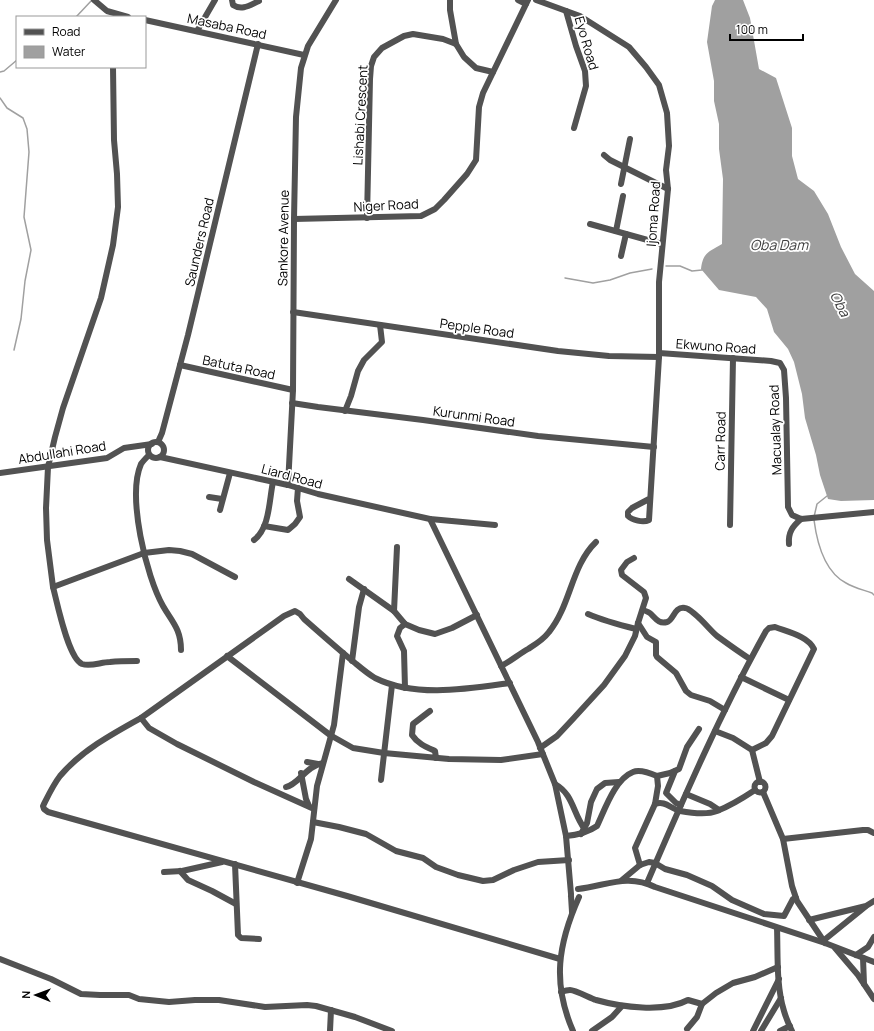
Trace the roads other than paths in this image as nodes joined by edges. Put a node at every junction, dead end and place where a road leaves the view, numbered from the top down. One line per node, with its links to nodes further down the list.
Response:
1 (94, 0): 11 (street)
2 (215, 0): 14 (street)
3 (232, 0): 8 (street)
4 (336, 0): 17 (street, Sankore Avenue)
5 (450, 0): 16 (street)
6 (518, 0): 9 (street)
7 (536, 0): 10 (street, Ijoma Road)
8 (259, 1)
9 (527, 2): 19 (street, Niger Road)
10 (566, 11): 20 (street, Eyo Road); 25 (street, Ijoma Road)
11 (108, 14): 12 (street)
12 (117, 16)
13 (146, 20): 14 (street, Masaba Road)
14 (197, 31): 15 (street, Masaba Road)
15 (258, 44): 17 (street, Masaba Road); 39 (street, Saunders Road)
16 (456, 44): 19 (street); 27 (street, Lishabi Crescent)
17 (304, 55): 28 (street, Sankore Avenue)
18 (113, 68): 48 (street)
19 (493, 72): 27 (street, Niger Road)
20 (574, 128)
21 (630, 139): 23 (street)
22 (604, 154): 23 (street)
23 (624, 167): 24 (street); 25 (street)
24 (621, 184)
25 (668, 189): 32 (street, Ijoma Road)
26 (623, 196): 30 (street)
27 (367, 218): 28 (street, Niger Road)
28 (294, 219): 34 (street, Sankore Avenue)
29 (590, 224): 30 (street)
30 (616, 231): 31 (street)
31 (626, 234): 32 (street); 33 (street)
32 (662, 244): 36 (street, Ijoma Road)
33 (621, 256)
34 (293, 312): 35 (street, Pepple Road); 40 (street, Sankore Avenue)
35 (380, 325): 36 (street, Pepple Road); 42 (street)
36 (659, 355): 37 (street, Ekwuno Road); 45 (street, Ijoma Road)
37 (733, 358): 38 (street, Ekwuno Road); 62 (street, Carr Road)
38 (771, 361): 60 (street, Macualay Road)
39 (180, 365): 40 (street, Batuta Road); 43 (street, Saunders Road)
40 (293, 390): 41 (street, Sankore Avenue)
41 (292, 403): 42 (street, Kurunmi Road); 52 (street, Sankore Avenue)
42 (345, 411): 45 (street, Kurunmi Road)
43 (155, 443): 44 (street, Abdullahi Road); 46 (street); 47 (street)
44 (141, 445): 46 (street); 48 (street, Abdullahi Road)
45 (654, 447): 56 (street, Ijoma Road)
46 (148, 452): 47 (street); 68 (street)
47 (160, 457): 50 (street, Liard Road)
48 (48, 467): 49 (street, Abdullahi Road); 72 (street)
49 (0, 473)
50 (230, 473): 51 (street, Liard Road); 55 (street)
51 (273, 482): 52 (street, Liard Road); 63 (street)
52 (288, 485): 53 (street, Liard Road)
53 (298, 488): 59 (street, Liard Road); 63 (street)
54 (209, 498): 55 (street)
55 (222, 499): 57 (street)
56 (649, 499)
57 (220, 510)
58 (874, 512): 60 (street)
59 (430, 519): 61 (street, Liard Road); 77 (street)
60 (801, 519): 66 (street)
61 (495, 525)
62 (730, 525)
63 (264, 526): 64 (street)
64 (254, 540)
65 (596, 542): 86 (street)
66 (789, 544)
67 (397, 547): 75 (street)
68 (144, 553): 70 (street); 72 (street); 80 (street)
69 (634, 558): 74 (street)
70 (235, 577)
71 (349, 579): 73 (street)
72 (53, 587): 84 (street)
73 (364, 589): 75 (street); 85 (street)
74 (643, 610): 79 (street); 83 (street)
75 (394, 611): 78 (street)
76 (588, 614): 79 (street)
77 (477, 615): 78 (street); 86 (street)
78 (405, 624): 90 (street)
79 (637, 626): 92 (street); 98 (street)
80 (181, 650)
81 (343, 654): 82 (street); 85 (street); 97 (street)
82 (227, 656): 94 (street); 97 (street)
83 (750, 659): 87 (street); 91 (street)
84 (137, 661)
85 (352, 661): 89 (street)
86 (502, 666): 88 (street)
87 (740, 677): 91 (street); 92 (street)
88 (510, 683): 90 (street); 98 (street)
89 (392, 685): 90 (street); 100 (street)
90 (405, 688)
91 (789, 700): 99 (street)
92 (725, 710): 96 (street)
93 (430, 711): 102 (street)
94 (141, 718): 117 (street); 127 (street)
95 (699, 729): 105 (street)
96 (715, 731): 99 (street); 115 (street)
97 (330, 735): 100 (street); 104 (street)
98 (540, 748): 101 (street)
99 (752, 750): 110 (street)
100 (384, 753): 102 (street); 108 (street)
101 (543, 754): 102 (street); 111 (street)
102 (436, 758)
103 (308, 762): 104 (street)
104 (321, 763): 106 (street); 117 (street)
105 (675, 771): 107 (street); 118 (street)
106 (301, 773): 112 (street); 117 (street)
107 (657, 776): 109 (street); 116 (street)
108 (381, 780)
109 (619, 782): 121 (street); 123 (street)
110 (760, 782): 113 (street); 114 (street)
111 (555, 784): 121 (street); 124 (street)
112 (286, 787)
113 (755, 790): 114 (street); 119 (street)
114 (763, 792): 125 (street)
115 (686, 794): 118 (street); 119 (street)
116 (655, 804): 118 (street); 130 (street)
117 (312, 808): 120 (street)
118 (680, 808): 119 (street); 128 (street)
119 (720, 810)
120 (313, 822): 126 (street); 135 (street)
121 (584, 828): 123 (street)
122 (874, 833): 125 (street)
123 (581, 835): 124 (street)
124 (566, 836): 126 (street)
125 (783, 838): 139 (street)
126 (569, 860): 133 (street)
127 (224, 861): 129 (street); 131 (street)
128 (656, 863): 130 (street); 136 (street); 139 (street)
129 (235, 864): 135 (street); 141 (street)
130 (640, 865): 134 (street)
131 (180, 871): 132 (street); 141 (street)
132 (164, 872)
133 (570, 875): 137 (street); 138 (street)
134 (622, 880): 136 (street); 137 (street)
135 (298, 883): 153 (street)
136 (647, 883): 145 (street)
137 (578, 892): 138 (street); 138 (street); 143 (street)
138 (571, 895): 143 (street)
139 (796, 898): 144 (street)
140 (874, 901): 142 (street)
141 (236, 904): 147 (street)
142 (866, 906): 144 (street); 148 (street)
143 (572, 914): 153 (street)
144 (809, 920): 148 (street)
145 (777, 928): 148 (street); 155 (street)
146 (874, 937): 150 (street)
147 (259, 939)
148 (824, 942): 149 (street)
149 (834, 947): 150 (street); 157 (street)
150 (856, 955): 151 (street)
151 (863, 958): 154 (street); 157 (street)
152 (0, 959): 163 (street)
153 (560, 959): 158 (street)
154 (874, 962)
155 (778, 967): 156 (street); 161 (street)
156 (779, 979): 159 (street); 172 (street)
157 (864, 985): 160 (street)
158 (561, 992): 162 (street); 170 (street)
159 (781, 998): 167 (street); 173 (street)
160 (874, 999)
161 (702, 1004): 162 (street); 166 (street)
162 (622, 1006): 165 (street)
163 (331, 1010): 164 (street); 168 (street)
164 (380, 1028): 169 (street)
165 (599, 1028): 171 (street)
166 (687, 1029)
167 (791, 1029): 174 (street)
168 (330, 1031)
169 (392, 1031)
170 (574, 1031)
171 (592, 1031)
172 (753, 1031)
173 (760, 1031)
174 (780, 1031)

